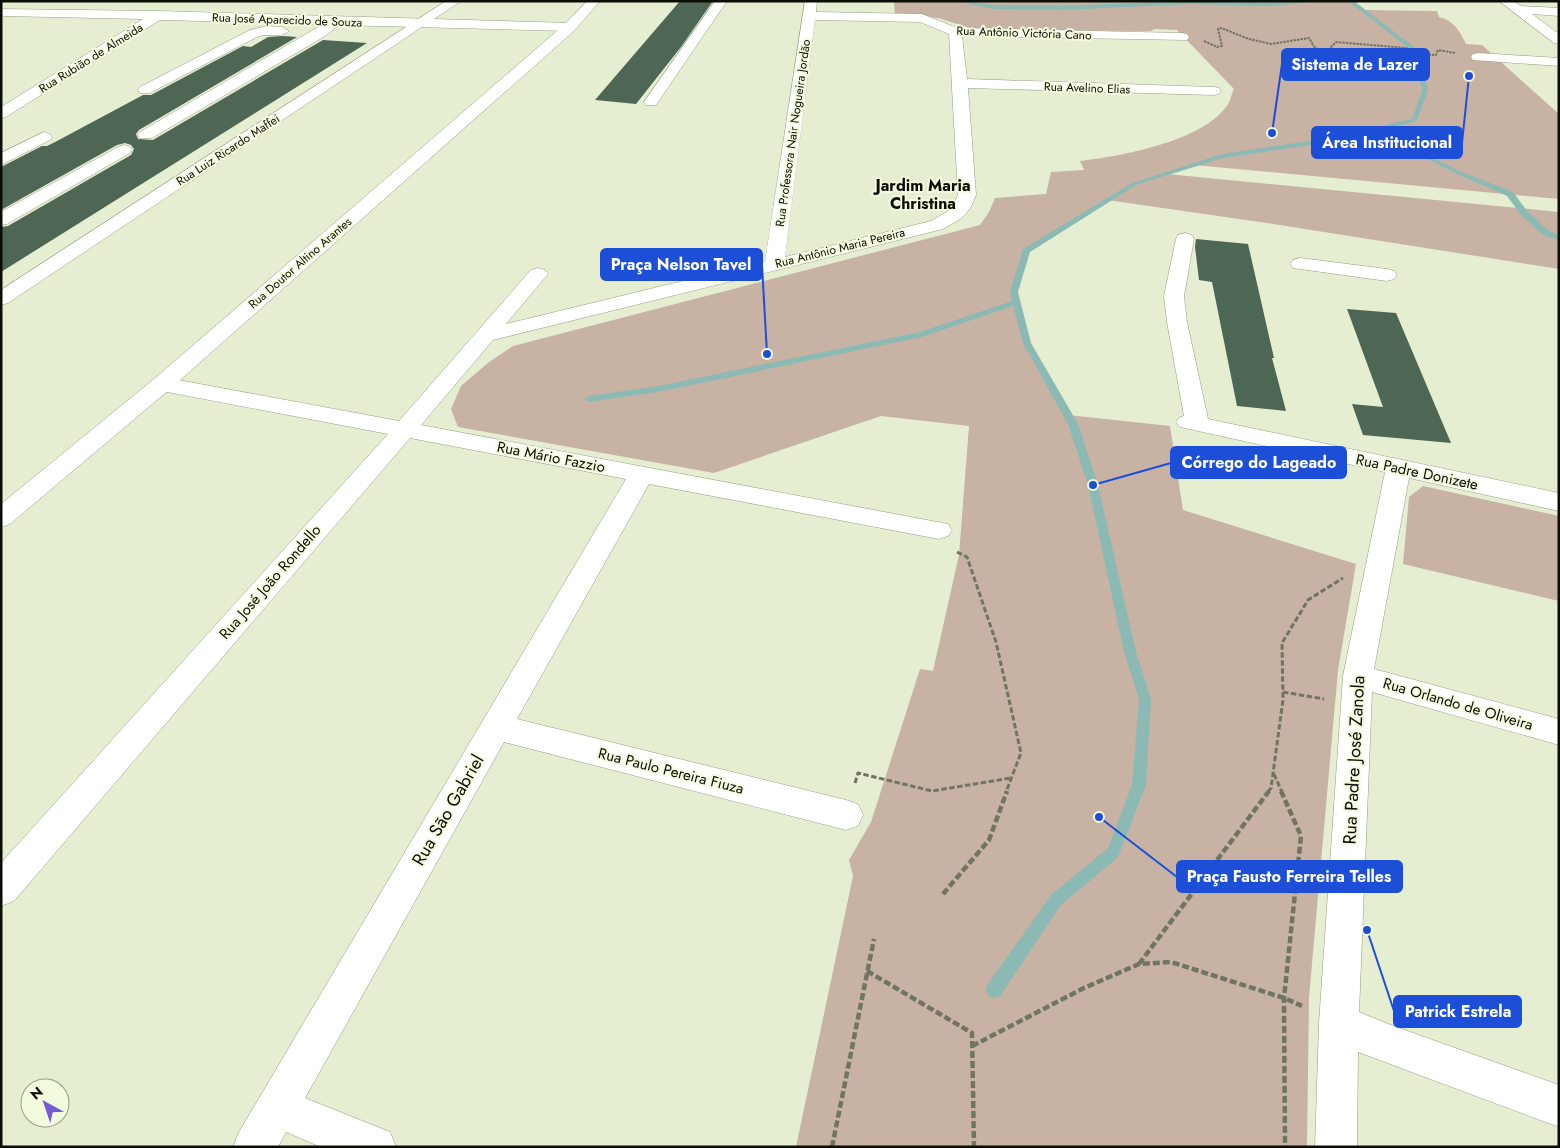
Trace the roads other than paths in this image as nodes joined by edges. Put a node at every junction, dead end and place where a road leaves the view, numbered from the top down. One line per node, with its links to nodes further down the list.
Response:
1 (24, 1): 10 (street)
2 (454, 1): 13 (street, Rua Luiz Ricardo Maffei)
3 (594, 1): 14 (street, Rua Doutor Altino Arantes)
4 (721, 1): 25 (street)
5 (1506, 1): 8 (street)
6 (172, 6): 11 (street, Rua Rubião de Almeida)
7 (810, 9): 16 (street, Rua Antônio Victória Cano); 33 (street, Rua Professora Nair Nogueira Jordão)
8 (1517, 10): 9 (street); 19 (street)
9 (1559, 12)
10 (3, 13): 11 (street, Rua José Aparecido de Souza)
11 (157, 16): 12 (street, Rua José Aparecido de Souza); 26 (street, Rua Rubião de Almeida)
12 (336, 21): 13 (street, Rua José Aparecido de Souza); 15 (street)
13 (422, 23): 14 (street, Rua José Aparecido de Souza); 37 (street, Rua Luiz Ricardo Maffei)
14 (570, 27): 39 (street, Rua Doutor Altino Arantes)
15 (320, 32): 17 (street); 23 (street); 27 (street)
16 (954, 32): 18 (street, Rua Antônio Victória Cano); 22 (street, Rua Antônio Maria Pereira)
17 (376, 34)
18 (1182, 37)
19 (1559, 40)
20 (1478, 57): 21 (street)
21 (1559, 62)
22 (960, 84): 24 (street, Rua Avelino Elias); 33 (street, Rua Antônio Maria Pereira)
23 (146, 90)
24 (1214, 91)
25 (651, 102)
26 (1, 114)
27 (146, 135)
28 (44, 137): 30 (street)
29 (124, 150): 31 (street)
30 (1, 160)
31 (1, 220)
32 (1185, 239): 41 (street, Rua Padre Donizete)
33 (774, 264): 38 (street, Rua Antônio Maria Pereira)
34 (1300, 264): 36 (street)
35 (538, 274): 38 (street, Rua José João Rondello)
36 (1387, 275)
37 (1, 299)
38 (483, 336): 40 (street, Rua José João Rondello)
39 (162, 384): 40 (street, Rua Mário Fazzio); 44 (street, Rua Doutor Altino Arantes)
40 (404, 430): 42 (street, Rua Mário Fazzio); 50 (street, Rua José João Rondello)
41 (1398, 468): 43 (street, Rua Padre Donizete); 46 (street, Rua Padre José Zanola)
42 (642, 474): 45 (street, Rua Mário Fazzio); 47 (street, Rua São Gabriel)
43 (1559, 502)
44 (1, 518)
45 (939, 530)
46 (1358, 690): 48 (street, Rua Orlando de Oliveira); 51 (street, Rua Padre José Zanola)
47 (496, 726): 49 (street, Rua Paulo Pereira Fiuza); 53 (street, Rua São Gabriel)
48 (1559, 732)
49 (846, 815)
50 (1, 889)
51 (1339, 1023): 52 (street); 56 (street, Rua Padre José Zanola)
52 (1559, 1106)
53 (277, 1108): 54 (street, Rua São Gabriel); 55 (street)
54 (254, 1147)
55 (375, 1147)
56 (1336, 1147)

